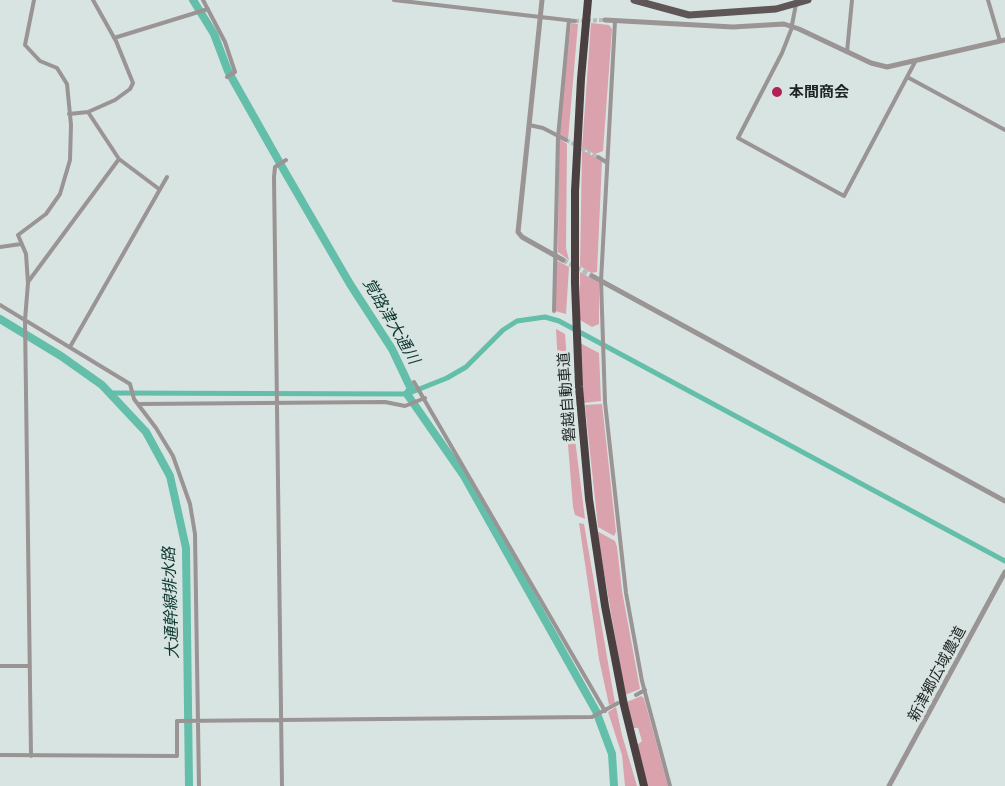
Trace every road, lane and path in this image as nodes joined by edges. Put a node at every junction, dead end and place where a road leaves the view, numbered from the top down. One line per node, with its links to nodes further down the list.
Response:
1 (34, 0): 26 (street)
2 (93, 0): 19 (street)
3 (203, 0): 12 (street)
4 (394, 0): 13 (street)
5 (542, 0): 13 (street)
6 (588, 0): 66 (highway, 磐越自動車道)
7 (634, 0): 11 (main road)
8 (808, 0): 11 (main road)
9 (852, 0): 21 (street)
10 (988, 0): 20 (street)
11 (796, 4): 18 (street)
12 (207, 10): 19 (street); 23 (street)
13 (540, 16): 14 (street); 27 (street)
14 (569, 20): 16 (street); 29 (street)
15 (605, 20): 17 (street)
16 (575, 21)
17 (615, 21): 18 (street); 34 (street)
18 (792, 26): 21 (street); 24 (street)
19 (114, 38): 25 (street)
20 (1003, 41): 22 (street)
21 (847, 52): 22 (street)
22 (915, 62): 24 (street)
23 (227, 77)
24 (909, 78): 28 (street)
25 (88, 112): 26 (street); 32 (street)
26 (69, 114): 37 (street)
27 (529, 125): 29 (street); 39 (street)
28 (1005, 130)
29 (558, 136): 30 (street); 39 (street)
30 (566, 140)
31 (598, 158): 34 (street)
32 (119, 159): 36 (street); 43 (street)
33 (285, 160): 50 (street)
34 (606, 162): 42 (street)
35 (167, 177): 36 (street)
36 (159, 189): 47 (street)
37 (21, 244): 38 (street); 43 (street)
38 (0, 247)
39 (554, 256): 40 (street); 45 (street)
40 (563, 260)
41 (592, 276): 42 (street)
42 (600, 280): 52 (street); 56 (street)
43 (28, 282): 46 (street)
44 (0, 305): 46 (street)
45 (554, 311)
46 (25, 322): 47 (street); 55 (street)
47 (70, 347): 51 (street)
48 (414, 382): 49 (street)
49 (422, 397): 50 (street); 59 (street)
50 (278, 401): 51 (street); 61 (street)
51 (138, 404): 60 (street)
52 (1005, 501)
53 (1005, 572): 68 (street, 新津郷広域農道)
54 (0, 666): 55 (street)
55 (30, 666): 63 (street)
56 (645, 690): 57 (street); 67 (street)
57 (636, 695)
58 (618, 703): 59 (street)
59 (604, 711): 61 (street)
60 (197, 720): 61 (street); 63 (street); 64 (street)
61 (282, 721): 65 (street)
62 (0, 755): 63 (street)
63 (31, 756)
64 (199, 786)
65 (282, 786)
66 (644, 786)
67 (670, 786)
68 (890, 786)

